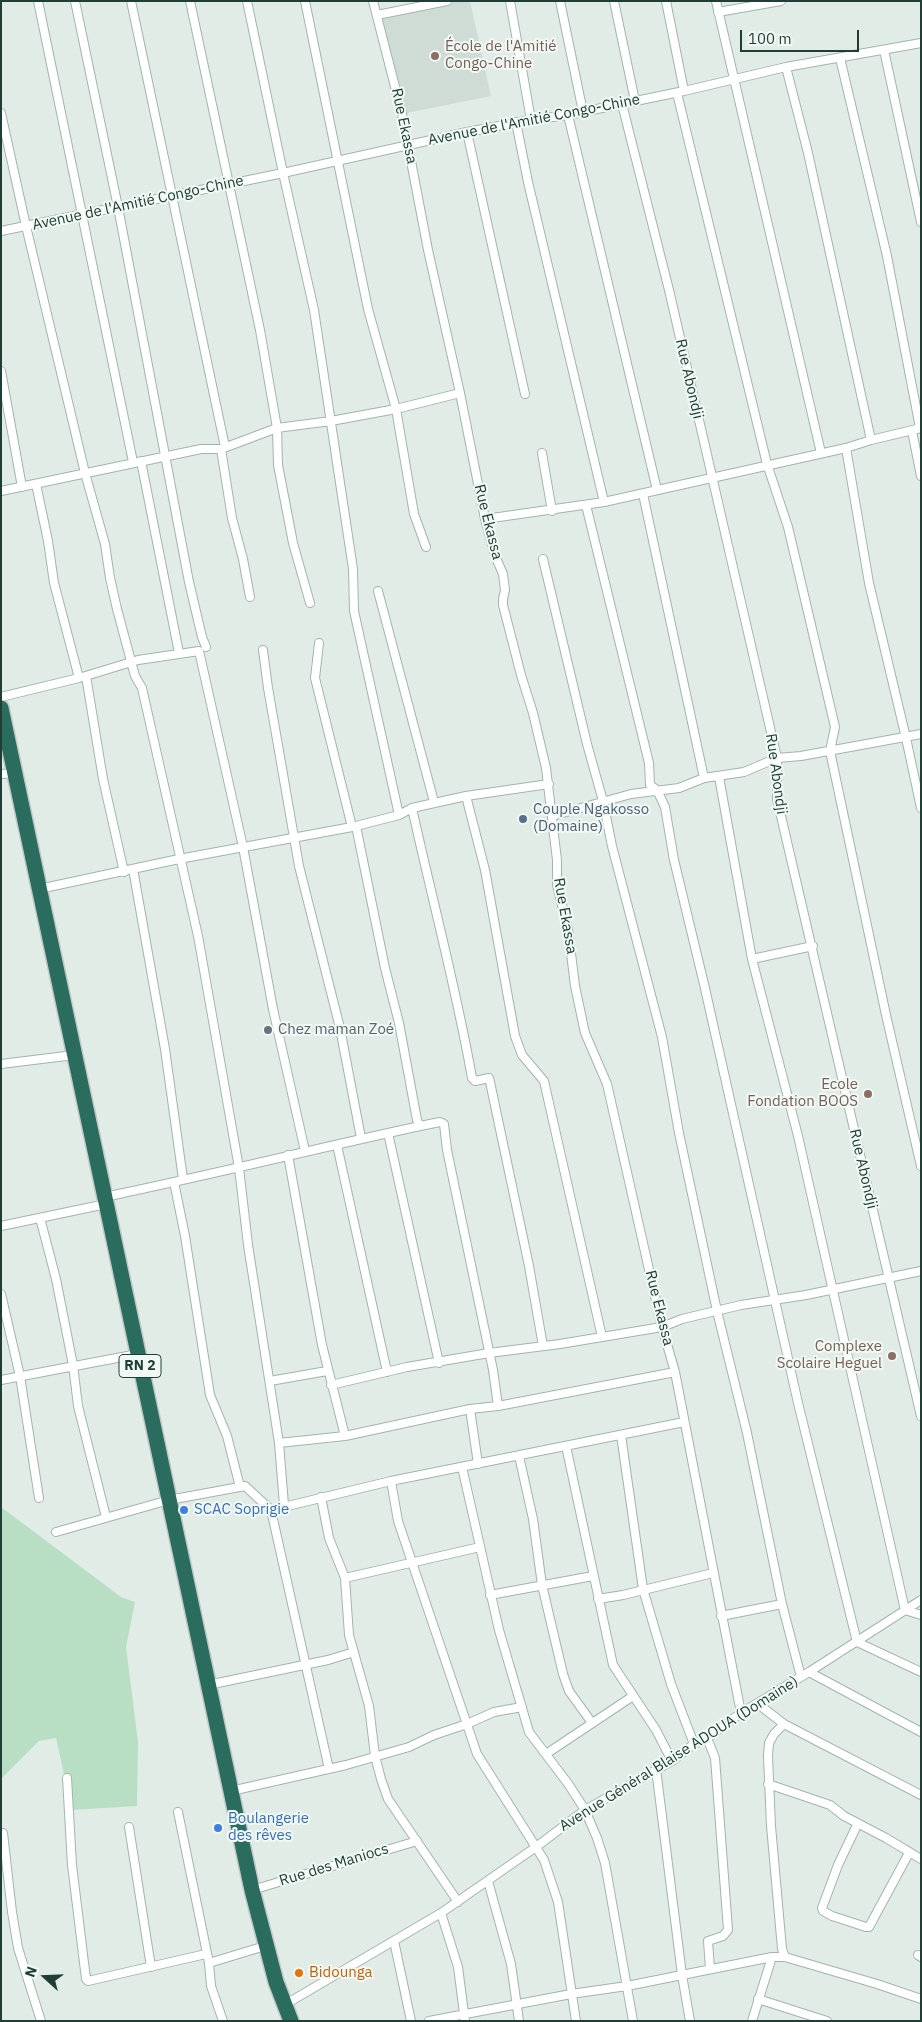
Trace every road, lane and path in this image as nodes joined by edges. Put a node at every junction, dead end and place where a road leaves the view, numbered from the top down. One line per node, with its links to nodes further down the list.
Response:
1 (38, 1): 37 (street)
2 (75, 1): 36 (street)
3 (131, 1): 35 (street)
4 (190, 1): 34 (street)
5 (247, 1): 33 (street)
6 (305, 1): 32 (street)
7 (373, 1): 16 (street, Rue Ekassa)
8 (510, 1): 28 (street)
9 (560, 1): 26 (street)
10 (614, 1): 23 (street)
11 (666, 1): 22 (street)
12 (716, 1): 15 (street)
13 (781, 1): 15 (street)
14 (441, 2): 16 (street)
15 (718, 12): 21 (street)
16 (377, 15): 31 (street, Rue Ekassa)
17 (921, 43): 18 (street, Avenue de l'Amitié Congo-Chine)
18 (884, 50): 19 (street, Avenue de l'Amitié Congo-Chine); 38 (street)
19 (840, 58): 20 (street, Avenue de l'Amitié Congo-Chine); 47 (street)
20 (786, 67): 21 (street, Avenue de l'Amitié Congo-Chine); 49 (street)
21 (733, 80): 22 (street, Avenue de l'Amitié Congo-Chine); 53 (street)
22 (680, 92): 23 (street, Avenue de l'Amitié Congo-Chine); 56 (street)
23 (635, 101): 24 (street, Avenue de l'Amitié Congo-Chine)
24 (622, 104): 26 (street, Avenue de l'Amitié Congo-Chine); 59 (street, Rue Abondji)
25 (1, 112): 39 (street)
26 (583, 112): 27 (street, Avenue de l'Amitié Congo-Chine)
27 (568, 115): 28 (street, Avenue de l'Amitié Congo-Chine); 62 (street)
28 (531, 120): 29 (street, Avenue de l'Amitié Congo-Chine)
29 (516, 122): 30 (street, Avenue de l'Amitié Congo-Chine); 65 (street)
30 (467, 132): 31 (street, Avenue de l'Amitié Congo-Chine); 43 (street)
31 (409, 145): 32 (street, Avenue de l'Amitié Congo-Chine); 42 (street, Rue Ekassa)
32 (338, 160): 33 (street, Avenue de l'Amitié Congo-Chine); 44 (street)
33 (283, 174): 34 (street, Avenue de l'Amitié Congo-Chine); 45 (street)
34 (228, 185): 35 (street, Avenue de l'Amitié Congo-Chine); 46 (street)
35 (174, 196): 36 (street, Avenue de l'Amitié Congo-Chine); 50 (street)
36 (118, 207): 37 (street, Avenue de l'Amitié Congo-Chine); 54 (street)
37 (83, 214): 39 (street, Avenue de l'Amitié Congo-Chine); 55 (street)
38 (921, 222)
39 (26, 226): 40 (street, Avenue de l'Amitié Congo-Chine); 57 (street)
40 (1, 231)
41 (1, 371): 61 (street)
42 (460, 393): 44 (street); 68 (street, Rue Ekassa)
43 (526, 394)
44 (396, 409): 45 (street); 69 (street)
45 (331, 421): 46 (street); 96 (street)
46 (277, 428): 50 (street); 73 (street)
47 (921, 428): 48 (street)
48 (912, 431): 49 (street); 58 (street)
49 (871, 440): 51 (street)
50 (223, 448): 54 (street); 72 (street)
51 (846, 448): 53 (street); 83 (street)
52 (542, 453): 67 (street)
53 (821, 453): 56 (street)
54 (164, 457): 55 (street); 75 (street)
55 (137, 461): 57 (street); 77 (street)
56 (767, 464): 59 (street); 84 (street)
57 (85, 472): 60 (street); 78 (street)
58 (921, 476)
59 (711, 477): 62 (street); 85 (street, Rue Abondji)
60 (36, 484): 61 (street); 79 (street)
61 (22, 487): 63 (street)
62 (657, 490): 64 (street)
63 (1, 491)
64 (643, 494): 65 (street); 88 (street)
65 (604, 502): 66 (street)
66 (586, 505): 67 (street); 90 (street)
67 (552, 511): 68 (street)
68 (484, 519): 89 (street, Rue Ekassa)
69 (426, 547)
70 (543, 558): 92 (street)
71 (378, 591): 93 (street)
72 (250, 597)
73 (310, 603)
74 (319, 643): 98 (street)
75 (206, 647)
76 (263, 650): 99 (street)
77 (179, 653): 78 (street); 100 (street)
78 (132, 663): 79 (street); 101 (street)
79 (82, 677): 80 (street); 103 (street)
80 (1, 696)
81 (1, 708): 86 (highway, RN 2)
82 (921, 734): 83 (street)
83 (906, 738): 84 (street); 95 (street)
84 (830, 751): 85 (street); 115 (street)
85 (777, 758): 87 (street); 105 (street, Rue Abondji)
86 (8, 774): 104 (highway, RN 2)
87 (719, 777): 88 (street); 106 (street)
88 (704, 778): 90 (street)
89 (548, 784): 91 (street); 97 (street, Rue Ekassa)
90 (656, 790): 92 (street); 126 (street)
91 (466, 796): 93 (street); 129 (street)
92 (603, 801): 97 (street); 127 (street)
93 (434, 802): 94 (street)
94 (412, 808): 96 (street); 130 (street)
95 (921, 808)
96 (399, 815): 98 (street)
97 (552, 816): 128 (street, Rue Ekassa)
98 (354, 826): 99 (street); 109 (street)
99 (294, 838): 100 (street); 111 (street)
100 (243, 847): 101 (street); 113 (street)
101 (179, 859): 102 (street); 116 (street)
102 (133, 869): 103 (street); 117 (street)
103 (124, 872): 104 (street)
104 (39, 889): 107 (highway, RN 2)
105 (813, 946): 106 (street); 123 (street, Rue Abondji)
106 (752, 959): 124 (street)
107 (74, 1055): 108 (street); 119 (highway, RN 2)
108 (1, 1064)
109 (420, 1126): 110 (street); 131 (street)
110 (388, 1133): 111 (street); 133 (street)
111 (361, 1138): 112 (street)
112 (337, 1145): 113 (street); 136 (street)
113 (305, 1151): 114 (street)
114 (288, 1155): 116 (street); 135 (street)
115 (921, 1166)
116 (239, 1168): 117 (street); 140 (street)
117 (183, 1179): 118 (street)
118 (174, 1182): 119 (street); 154 (street)
119 (105, 1200): 120 (street); 132 (highway, RN 2)
120 (40, 1218): 121 (street); 134 (street)
121 (1, 1226)
122 (921, 1270): 123 (street)
123 (888, 1277): 124 (street); 144 (street, Rue Abondji)
124 (832, 1289): 126 (street); 173 (street)
125 (1, 1294): 138 (street)
126 (774, 1300): 127 (street); 176 (street)
127 (717, 1311): 128 (street); 172 (street)
128 (662, 1327): 129 (street); 137 (street, Rue Ekassa)
129 (602, 1337): 130 (street)
130 (543, 1346): 131 (street)
131 (489, 1353): 133 (street); 142 (street)
132 (138, 1354): 134 (street); 157 (highway, RN 2)
133 (439, 1363): 136 (street)
134 (73, 1365): 138 (street); 160 (street)
135 (327, 1371): 140 (street); 141 (street)
136 (387, 1372): 141 (street)
137 (675, 1372): 142 (street); 145 (street, Rue Ekassa)
138 (20, 1376): 139 (street); 155 (street)
139 (1, 1380)
140 (270, 1381): 148 (street)
141 (331, 1384): 147 (street)
142 (498, 1406): 143 (street)
143 (470, 1409): 147 (street); 151 (street)
144 (921, 1416)
145 (684, 1422): 146 (street); 164 (street, Rue Ekassa)
146 (621, 1435): 149 (street); 168 (street)
147 (345, 1436): 148 (street)
148 (279, 1443): 158 (street)
149 (566, 1446): 150 (street); 165 (street)
150 (520, 1456): 151 (street); 167 (street)
151 (478, 1464): 152 (street)
152 (462, 1467): 153 (street); 162 (street)
153 (391, 1481): 156 (street); 163 (street)
154 (240, 1487): 157 (street); 159 (street)
155 (39, 1498)
156 (321, 1498): 158 (street); 166 (street)
157 (169, 1500): 160 (street); 182 (highway, RN 2)
158 (284, 1505): 159 (street)
159 (271, 1510): 178 (street)
160 (106, 1518): 161 (street)
161 (56, 1532)
162 (480, 1547): 163 (street); 169 (street)
163 (412, 1561): 166 (street); 188 (street)
164 (713, 1573): 168 (street); 175 (street, Rue Ekassa)
165 (593, 1576): 167 (street); 170 (street)
166 (345, 1578): 177 (street)
167 (542, 1585): 169 (street); 187 (street)
168 (643, 1589): 170 (street); 192 (street)
169 (490, 1595): 185 (street)
170 (598, 1600): 183 (street)
171 (921, 1600): 173 (street, Avenue Général Blaise ADOUA (Domaine))
172 (782, 1604): 175 (street); 181 (street)
173 (905, 1610): 174 (street); 176 (street, Avenue Général Blaise ADOUA (Domaine))
174 (921, 1615)
175 (721, 1616): 186 (street, Rue Ekassa)
176 (857, 1642): 179 (street, Avenue Général Blaise ADOUA (Domaine)); 180 (street)
177 (354, 1652): 178 (street); 194 (street)
178 (305, 1664): 182 (street); 196 (street)
179 (809, 1672): 181 (street, Avenue Général Blaise ADOUA (Domaine)); 190 (street)
180 (921, 1672)
181 (801, 1677): 184 (street, Avenue Général Blaise ADOUA (Domaine))
182 (208, 1685): 200 (highway, RN 2)
183 (633, 1696): 187 (street); 195 (street)
184 (758, 1704): 186 (street, Avenue Général Blaise ADOUA (Domaine)); 189 (street)
185 (522, 1707): 188 (street); 193 (street)
186 (741, 1713): 191 (street, Avenue Général Blaise ADOUA (Domaine))
187 (592, 1723): 193 (street)
188 (467, 1724): 194 (street); 208 (street)
189 (784, 1724): 199 (street); 201 (street)
190 (921, 1732)
191 (707, 1738): 192 (street, Avenue Général Blaise ADOUA (Domaine)); 222 (street)
192 (694, 1744): 195 (street, Avenue Général Blaise ADOUA (Domaine))
193 (546, 1754): 202 (street)
194 (376, 1756): 196 (street); 207 (street)
195 (672, 1761): 197 (street, Avenue Général Blaise ADOUA (Domaine))
196 (329, 1769): 200 (street)
197 (656, 1769): 202 (street, Avenue Général Blaise ADOUA (Domaine)); 223 (street)
198 (67, 1778): 221 (street)
199 (768, 1784): 204 (street); 218 (street)
200 (231, 1791): 212 (highway, RN 2)
201 (921, 1795)
202 (585, 1810): 208 (street, Avenue Général Blaise ADOUA (Domaine)); 224 (street)
203 (178, 1812): 217 (street)
204 (858, 1823): 209 (street); 209 (street)
205 (129, 1827): 221 (street)
206 (3, 1833): 231 (street)
207 (417, 1841): 212 (street, Rue des Maniocs); 213 (street)
208 (536, 1848): 211 (street, Avenue Général Blaise ADOUA (Domaine)); 225 (street)
209 (909, 1853): 210 (street)
210 (921, 1859)
211 (488, 1881): 213 (street, Avenue Général Blaise ADOUA (Domaine)); 229 (street)
212 (252, 1890): 216 (highway, RN 2)
213 (458, 1902): 214 (street, Avenue Général Blaise ADOUA (Domaine))
214 (441, 1913): 215 (street, Avenue Général Blaise ADOUA (Domaine)); 230 (street)
215 (394, 1941): 228 (street, Avenue Général Blaise ADOUA (Domaine)); 234 (street)
216 (265, 1946): 220 (street); 228 (highway, RN 2)
217 (206, 1954): 220 (street); 221 (street)
218 (785, 1957): 219 (street); 226 (street)
219 (772, 1958): 222 (street); 227 (street)
220 (209, 1963): 232 (street)
221 (151, 1966)
222 (710, 1969): 223 (street)
223 (682, 1975): 224 (street); 239 (street)
224 (626, 1986): 225 (street); 238 (street)
225 (571, 1994): 229 (street); 237 (street)
226 (921, 1999)
227 (758, 2000): 240 (street); 241 (street)
228 (286, 2004): 233 (highway, RN 2)
229 (517, 2004): 230 (street); 236 (street)
230 (464, 2017): 235 (street)
231 (41, 2021)
232 (223, 2021)
233 (291, 2021)
234 (411, 2021)
235 (429, 2021)
236 (519, 2021)
237 (576, 2021)
238 (632, 2021)
239 (690, 2021)
240 (752, 2021)
241 (827, 2021)

